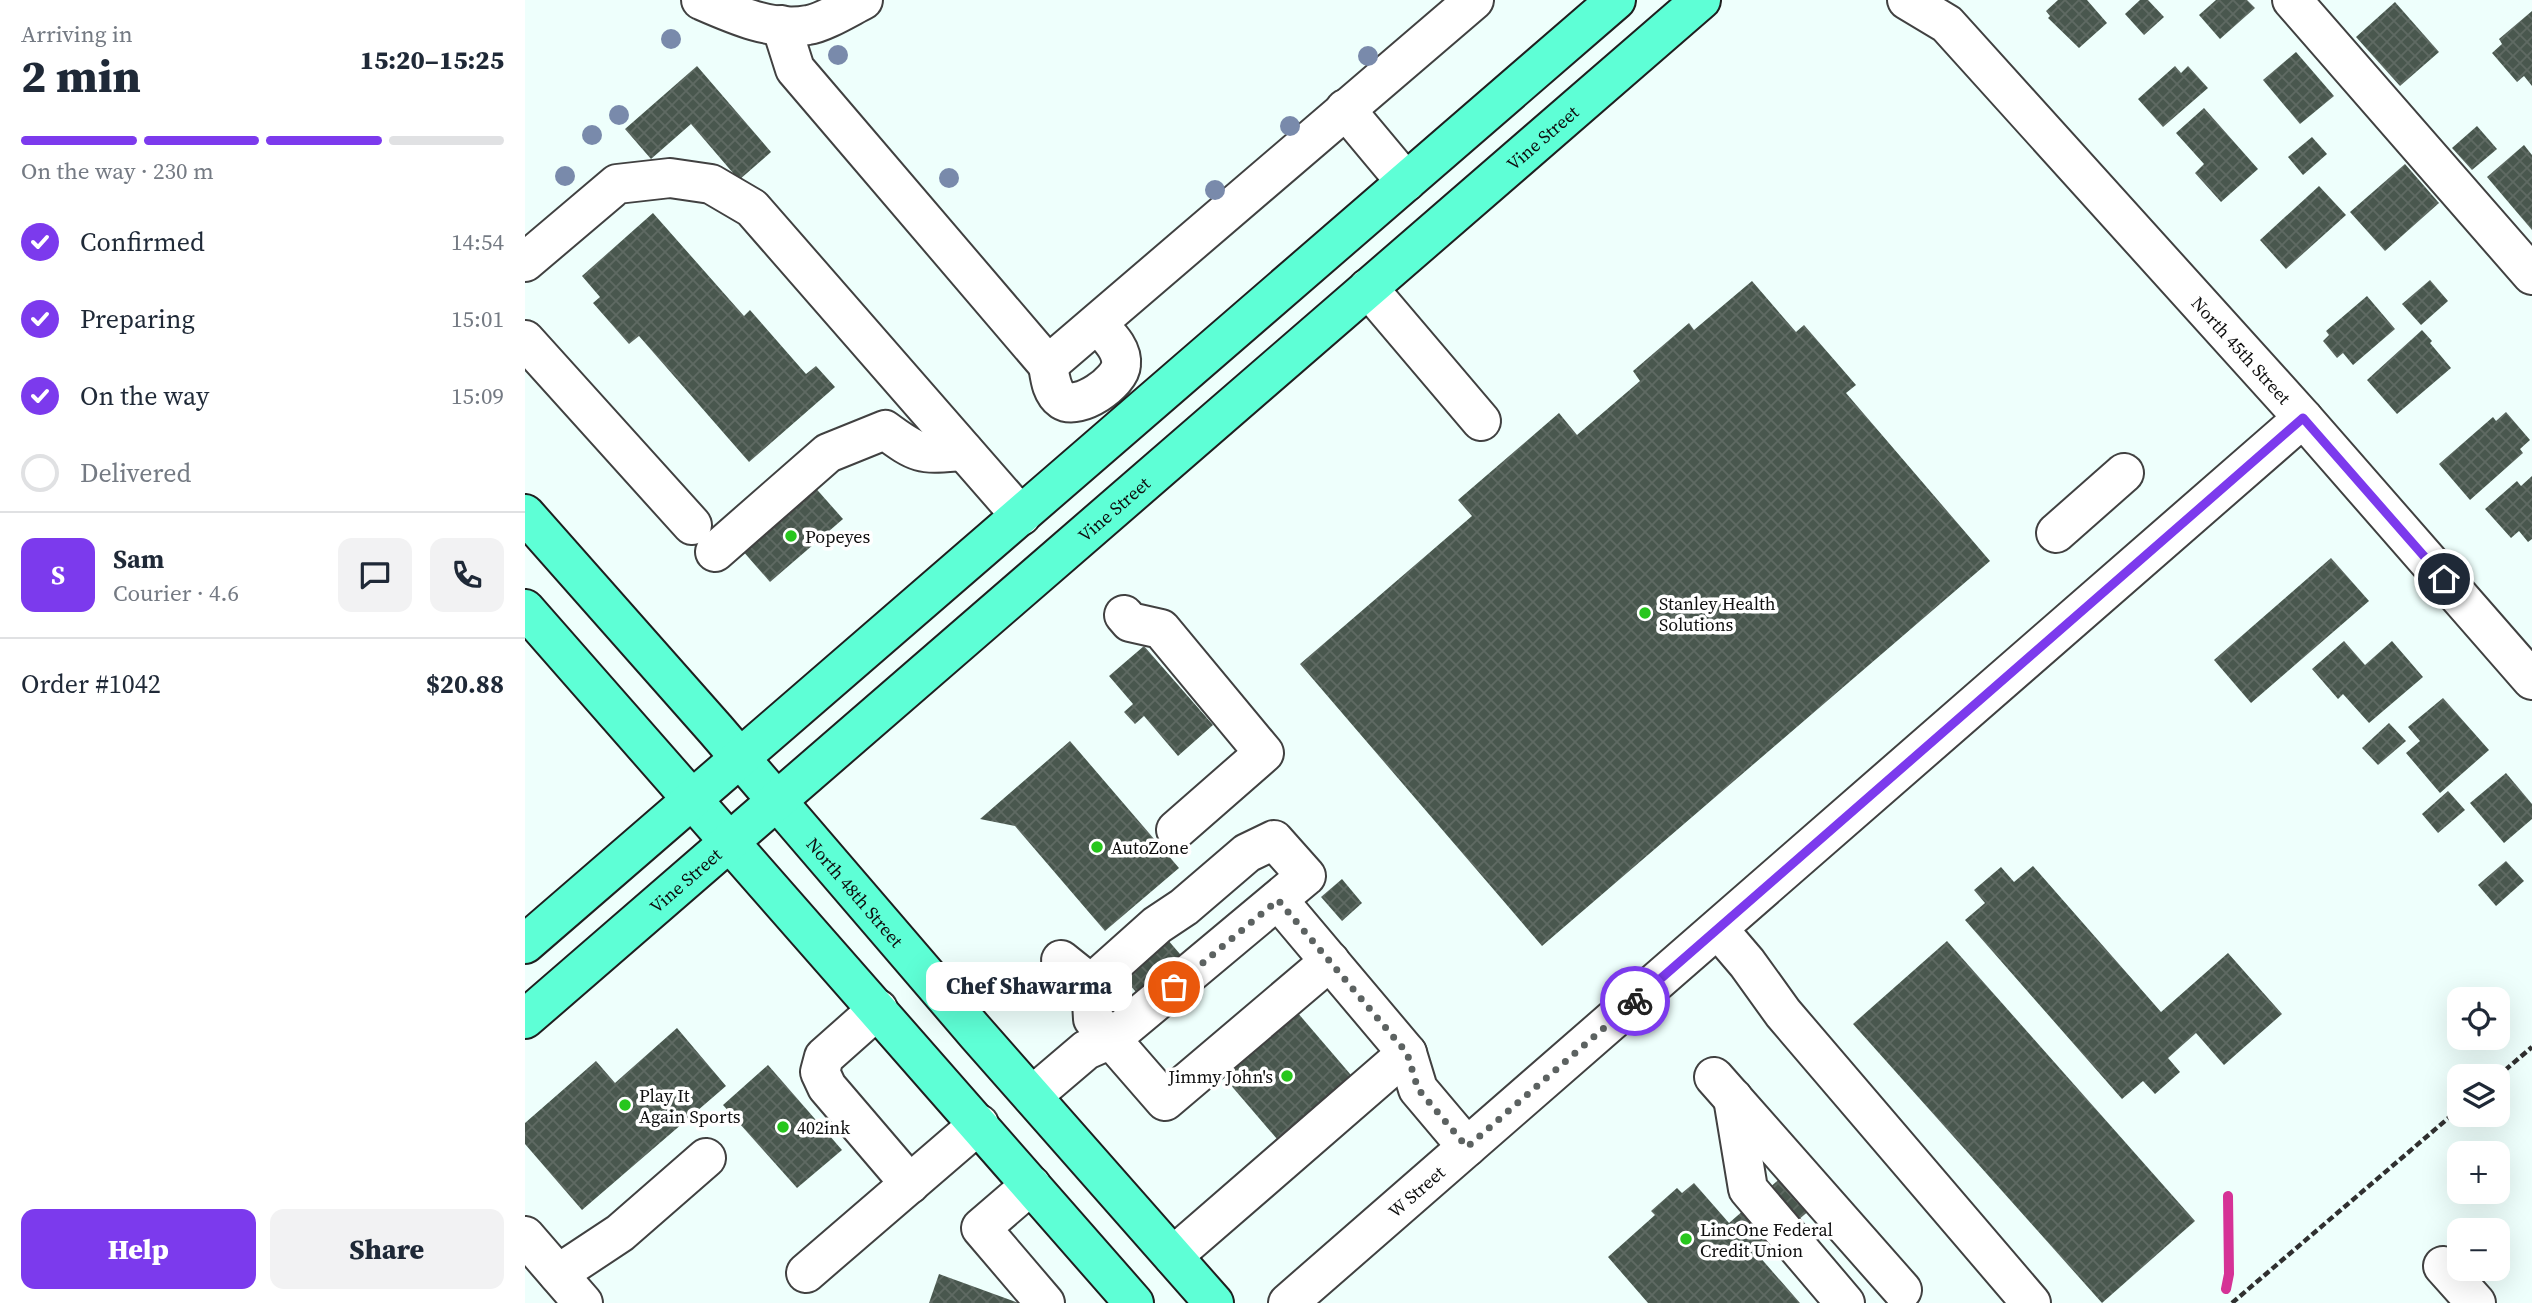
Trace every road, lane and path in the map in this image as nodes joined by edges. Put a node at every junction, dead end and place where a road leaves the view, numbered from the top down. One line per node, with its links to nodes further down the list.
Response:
1 (701, 0): 9 (street)
2 (863, 0): 9 (street)
3 (1474, 0): 10 (street)
4 (1616, 0): 11 (main road)
5 (1701, 0): 14 (main road, Vine Street)
6 (1907, 0): 8 (street, North 45th Street)
7 (2292, 0): 13 (street)
8 (1942, 12): 18 (street, North 45th Street)
9 (781, 25): 17 (street)
10 (1345, 109): 11 (street); 15 (street)
11 (1406, 182): 23 (main road)
12 (525, 261): 20 (street)
13 (2532, 275)
14 (1368, 288): 19 (street); 30 (main road, Vine Street)
15 (1097, 324): 17 (street); 17 (street)
16 (525, 341): 20 (street)
17 (1048, 365)
18 (2303, 418): 27 (street, North 45th Street); 34 (street, W Street)
19 (1481, 421)
20 (964, 451): 23 (street)
21 (2124, 473): 24 (street)
22 (525, 514): 28 (main road, North 48th Street)
23 (1021, 516): 28 (main road)
24 (2056, 533)
25 (525, 608): 29 (main road)
26 (1124, 615): 31 (street)
27 (2532, 680)
28 (739, 758): 29 (main road); 30 (main road, North 48th Street)
29 (692, 799): 32 (main road); 35 (main road)
30 (777, 802): 32 (main road, Vine Street); 45 (main road, North 48th Street)
31 (1176, 830)
32 (730, 841): 39 (main road); 40 (main road, Vine Street)
33 (1278, 900): 37 (street); 38 (street); 41 (street)
34 (1718, 929): 48 (street, W Street); 64 (street)
35 (525, 944)
36 (1061, 960): 38 (street)
37 (1330, 961): 41 (street); 43 (street)
38 (1091, 984): 41 (street)
39 (878, 1009): 47 (main road); 50 (street)
40 (525, 1019)
41 (1111, 1039): 45 (street)
42 (2532, 1047): 44 (path)
43 (1407, 1053): 48 (street); 53 (street)
44 (2510, 1066)
45 (1032, 1096): 53 (main road, North 48th Street)
46 (2447, 1119): 65 (path)
47 (979, 1125): 50 (street); 51 (main road)
48 (1467, 1147): 62 (street, W Street)
49 (706, 1158): 56 (street)
50 (910, 1184): 55 (street)
51 (1031, 1185): 59 (street); 60 (main road)
52 (525, 1236): 56 (street)
53 (1173, 1256): 61 (main road, North 48th Street)
54 (2443, 1266): 66 (street)
55 (806, 1273)
56 (558, 1274): 58 (street)
57 (1902, 1290): 63 (street)
58 (583, 1303)
59 (1045, 1303)
60 (1134, 1303)
61 (1214, 1303)
62 (1288, 1303)
63 (1845, 1303)
64 (2031, 1303)
65 (2232, 1303)
66 (2476, 1303)

